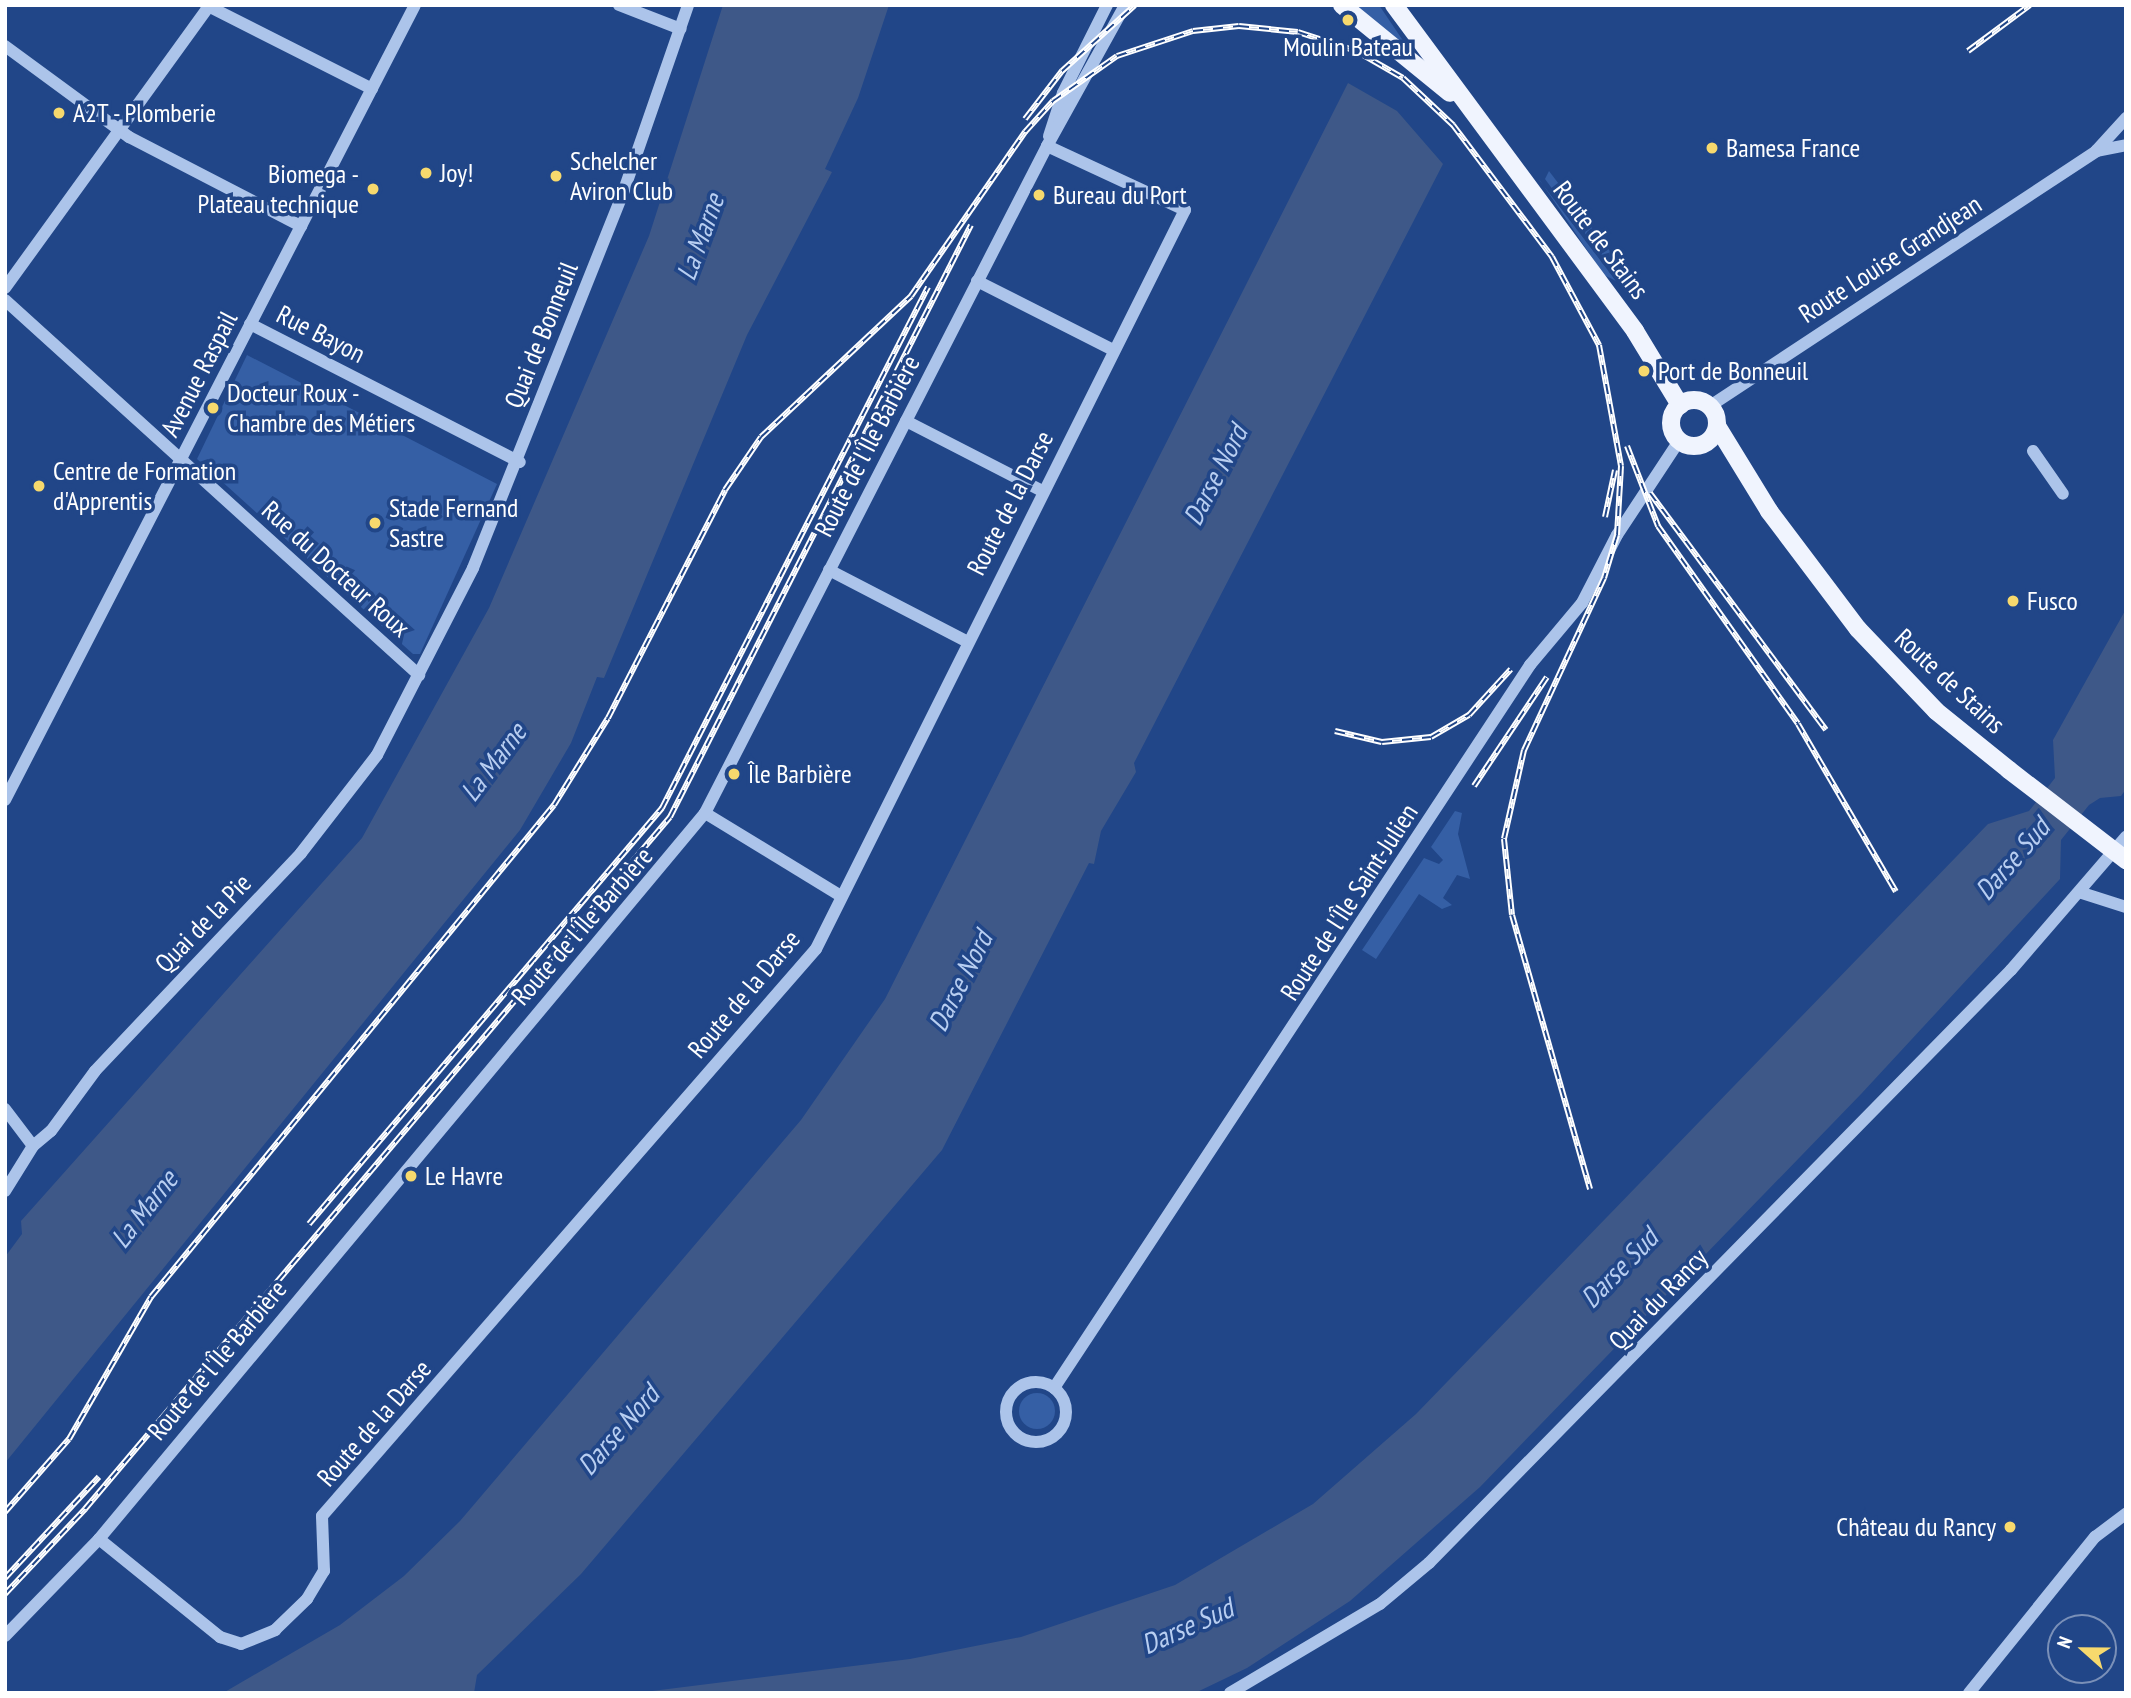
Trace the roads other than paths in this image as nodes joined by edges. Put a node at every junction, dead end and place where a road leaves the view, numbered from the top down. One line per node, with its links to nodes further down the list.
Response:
1 (415, 5): 11 (street, Avenue Raspail)
2 (619, 5): 9 (street)
3 (688, 5): 9 (street, Quai de Bonneuil)
4 (1107, 5): 16 (street, Route de l'Île Barbière)
5 (1125, 5): 16 (street, Route de l'Île Barbière)
6 (1342, 5): 12 (main road, Route de Stains)
7 (1394, 5): 12 (main road, Route de Stains)
8 (208, 6): 11 (street); 14 (street)
9 (681, 29): 32 (street, Quai de Bonneuil)
10 (5, 46): 14 (street)
11 (372, 89): 18 (street, Avenue Raspail)
12 (1471, 112): 24 (main road, Route de Stains)
13 (2126, 118): 17 (street, Route Louise Grandjean)
14 (120, 130): 18 (street); 20 (street)
15 (2126, 145): 17 (street, Route Louise Grandjean)
16 (1046, 146): 19 (street, Route de l'Île Barbière); 23 (street, Route de la Darse)
17 (2096, 151): 25 (street, Route Louise Grandjean)
18 (301, 226): 22 (street, Avenue Raspail)
19 (977, 281): 23 (street); 26 (street, Route de l'Île Barbière)
20 (5, 288)
21 (5, 300): 31 (street, Rue du Docteur Roux)
22 (250, 324): 31 (street, Avenue Raspail); 32 (street, Rue Bayon)
23 (1113, 350): 33 (street, Route de la Darse)
24 (1680, 405): 25 (main road); 28 (main road)
25 (1710, 407): 27 (main road)
26 (906, 421): 33 (street); 36 (street, Route de l'Île Barbière)
27 (1717, 426): 29 (main road); 35 (main road, Route de Stains)
28 (1679, 441): 29 (main road); 49 (street, Route de l'Île Saint-Julien)
29 (1706, 443): 35 (main road, Route de Stains)
30 (2033, 451): 34 (street)
31 (181, 459): 38 (street, Rue du Docteur Roux); 39 (street, Avenue Raspail)
32 (517, 461): 38 (street, Quai de Bonneuil)
33 (1042, 491): 37 (street, Route de la Darse)
34 (2063, 494)
35 (1769, 511): 42 (main road, Route de Stains, bridge)
36 (830, 570): 37 (street); 40 (street, Route de l'Île Barbière)
37 (966, 641): 44 (street, Route de la Darse)
38 (419, 675): 47 (street, Quai de la Pie)
39 (5, 800)
40 (705, 813): 44 (street); 51 (street, Route de l'Île Barbière)
41 (2126, 837): 43 (street, Quai du Rancy)
42 (2126, 860)
43 (2082, 893): 45 (street); 54 (street, Quai du Rancy)
44 (841, 896): 51 (street, Route de la Darse)
45 (2126, 907)
46 (5, 1109): 47 (street)
47 (33, 1146): 48 (street, Quai de la Pie)
48 (5, 1191)
49 (1054, 1388): 49 (street)
50 (2126, 1514): 53 (street)
51 (99, 1539): 52 (street, Route de l'Île Barbière)
52 (5, 1636)
53 (1975, 1691)
54 (1230, 1693)

